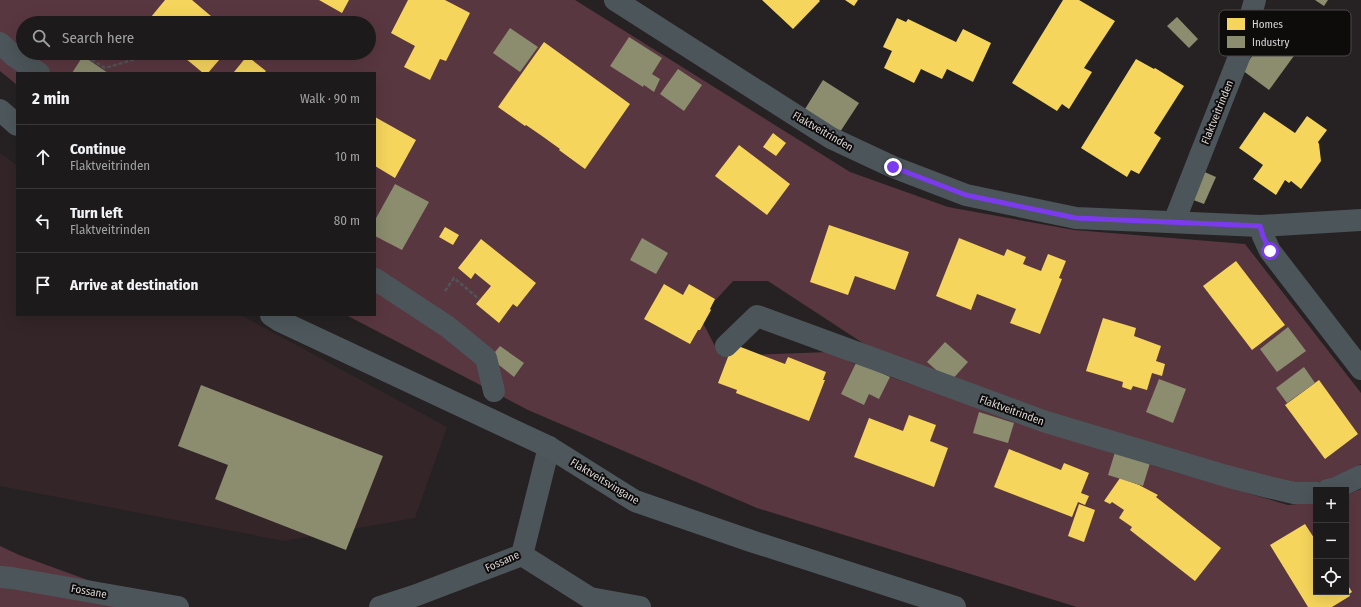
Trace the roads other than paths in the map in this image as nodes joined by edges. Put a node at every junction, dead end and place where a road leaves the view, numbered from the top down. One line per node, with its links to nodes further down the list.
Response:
1 (615, 0): 12 (street, Flaktveitrinden)
2 (1255, 0): 3 (street, Flaktveitrinden)
3 (1252, 10)
4 (0, 44): 6 (street)
5 (1239, 56): 12 (street, Flaktveitrinden)
6 (16, 57)
7 (20, 60): 8 (street)
8 (38, 72)
9 (0, 110): 10 (main road)
10 (16, 124)
11 (1361, 220): 13 (street, Flaktveitrinden)
12 (1174, 222): 13 (street, Flaktveitrinden)
13 (1260, 226): 17 (street)
14 (376, 280): 18 (street)
15 (272, 316): 19 (main road, Flaktveitsvingane)
16 (726, 346): 22 (street, Flaktveitrinden)
17 (1361, 369)
18 (494, 391)
19 (549, 447): 23 (street, Fossane); 28 (main road, Flaktveitsvingane)
20 (1361, 476): 21 (street)
21 (1338, 487)
22 (1313, 493)
23 (522, 555): 26 (street, Fossane); 27 (street)
24 (0, 577): 25 (street, Fossane)
25 (178, 607)
26 (380, 607)
27 (640, 607)
28 (955, 607)

